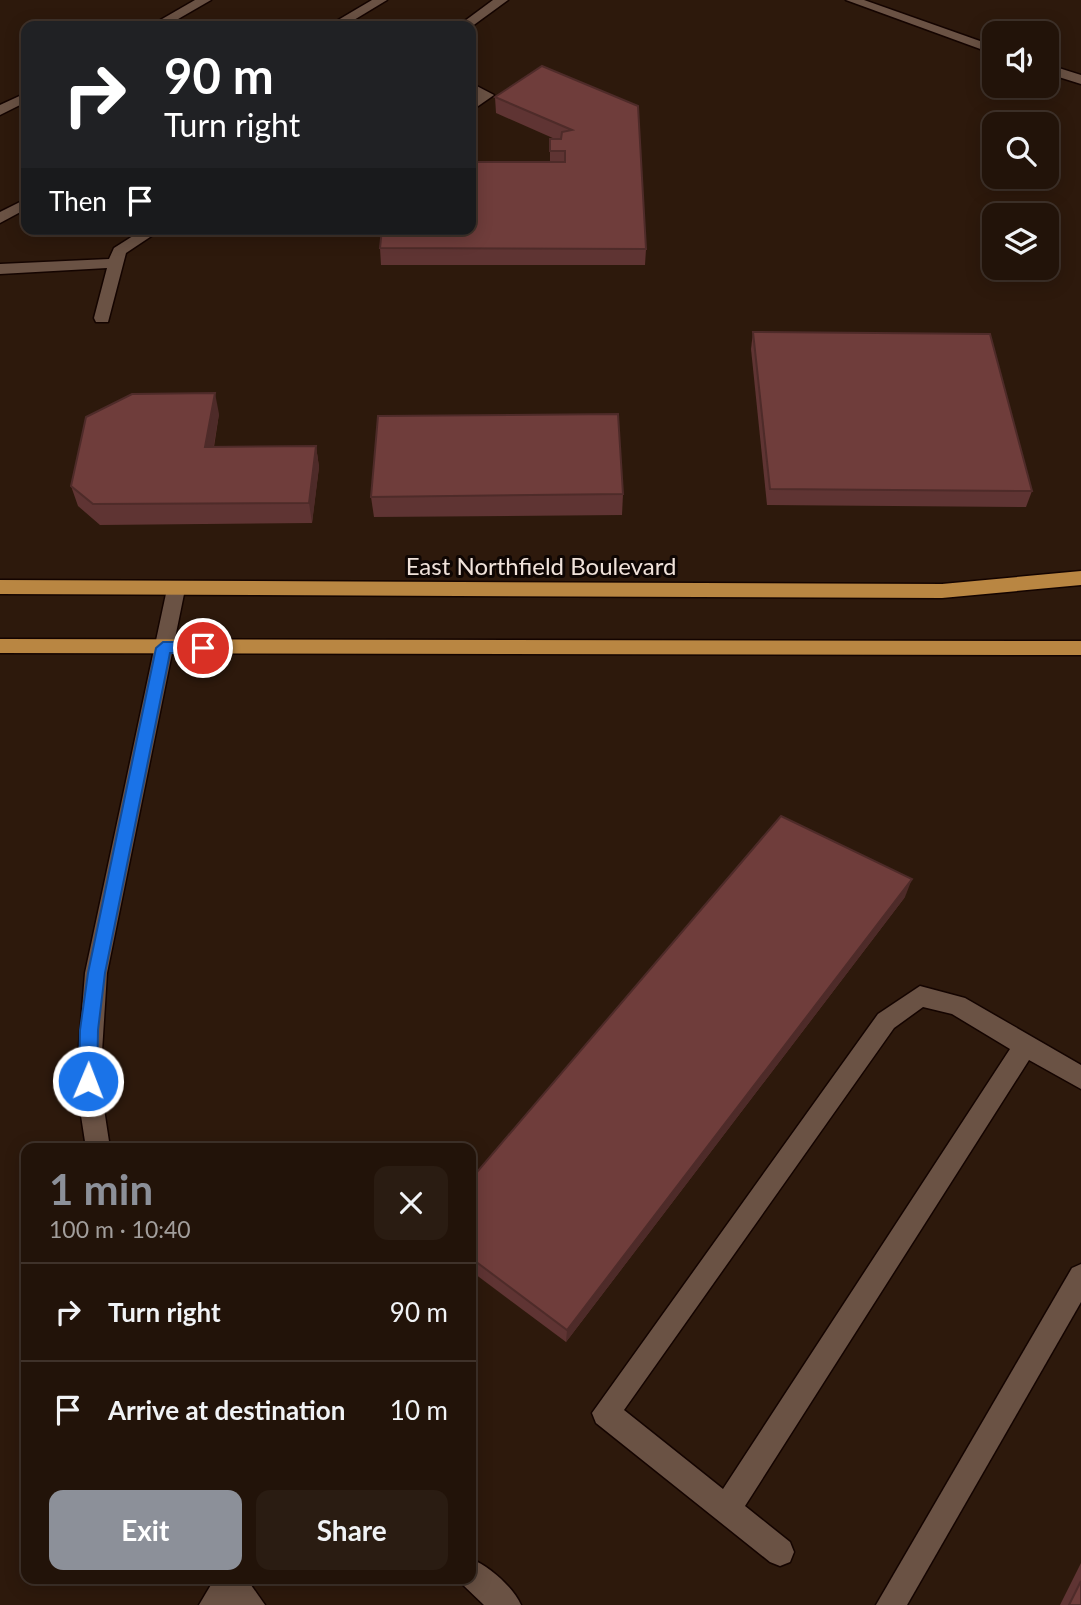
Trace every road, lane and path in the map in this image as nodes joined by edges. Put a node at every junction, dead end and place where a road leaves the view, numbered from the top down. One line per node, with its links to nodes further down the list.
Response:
1 (205, 0): 5 (street)
2 (381, 0): 6 (street)
3 (502, 0): 7 (street)
4 (852, 0): 8 (street)
5 (166, 21)
6 (344, 21)
7 (471, 21)
8 (982, 46)
9 (1059, 72): 10 (street)
10 (1081, 80)
11 (476, 90): 13 (street)
12 (21, 100): 14 (street)
13 (476, 103)
14 (0, 111)
15 (21, 206): 16 (street)
16 (0, 218)
17 (145, 235): 18 (street)
18 (116, 263): 19 (street); 20 (street)
19 (0, 269)
20 (102, 318)
21 (1081, 578): 23 (main road, East Northfield Boulevard)
22 (0, 587): 23 (main road, East Northfield Boulevard)
23 (176, 589): 25 (street)
24 (0, 646): 25 (main road)
25 (163, 648): 26 (main road); 29 (street)
26 (1081, 648)
27 (1026, 1045): 28 (street); 31 (street); 31 (street)
28 (1081, 1078)
29 (98, 1143)
30 (1081, 1277): 37 (street)
31 (726, 1510): 32 (street)
32 (780, 1552)
33 (476, 1578): 36 (street)
34 (225, 1589): 35 (street)
35 (250, 1605)
36 (506, 1605)
37 (891, 1605)

